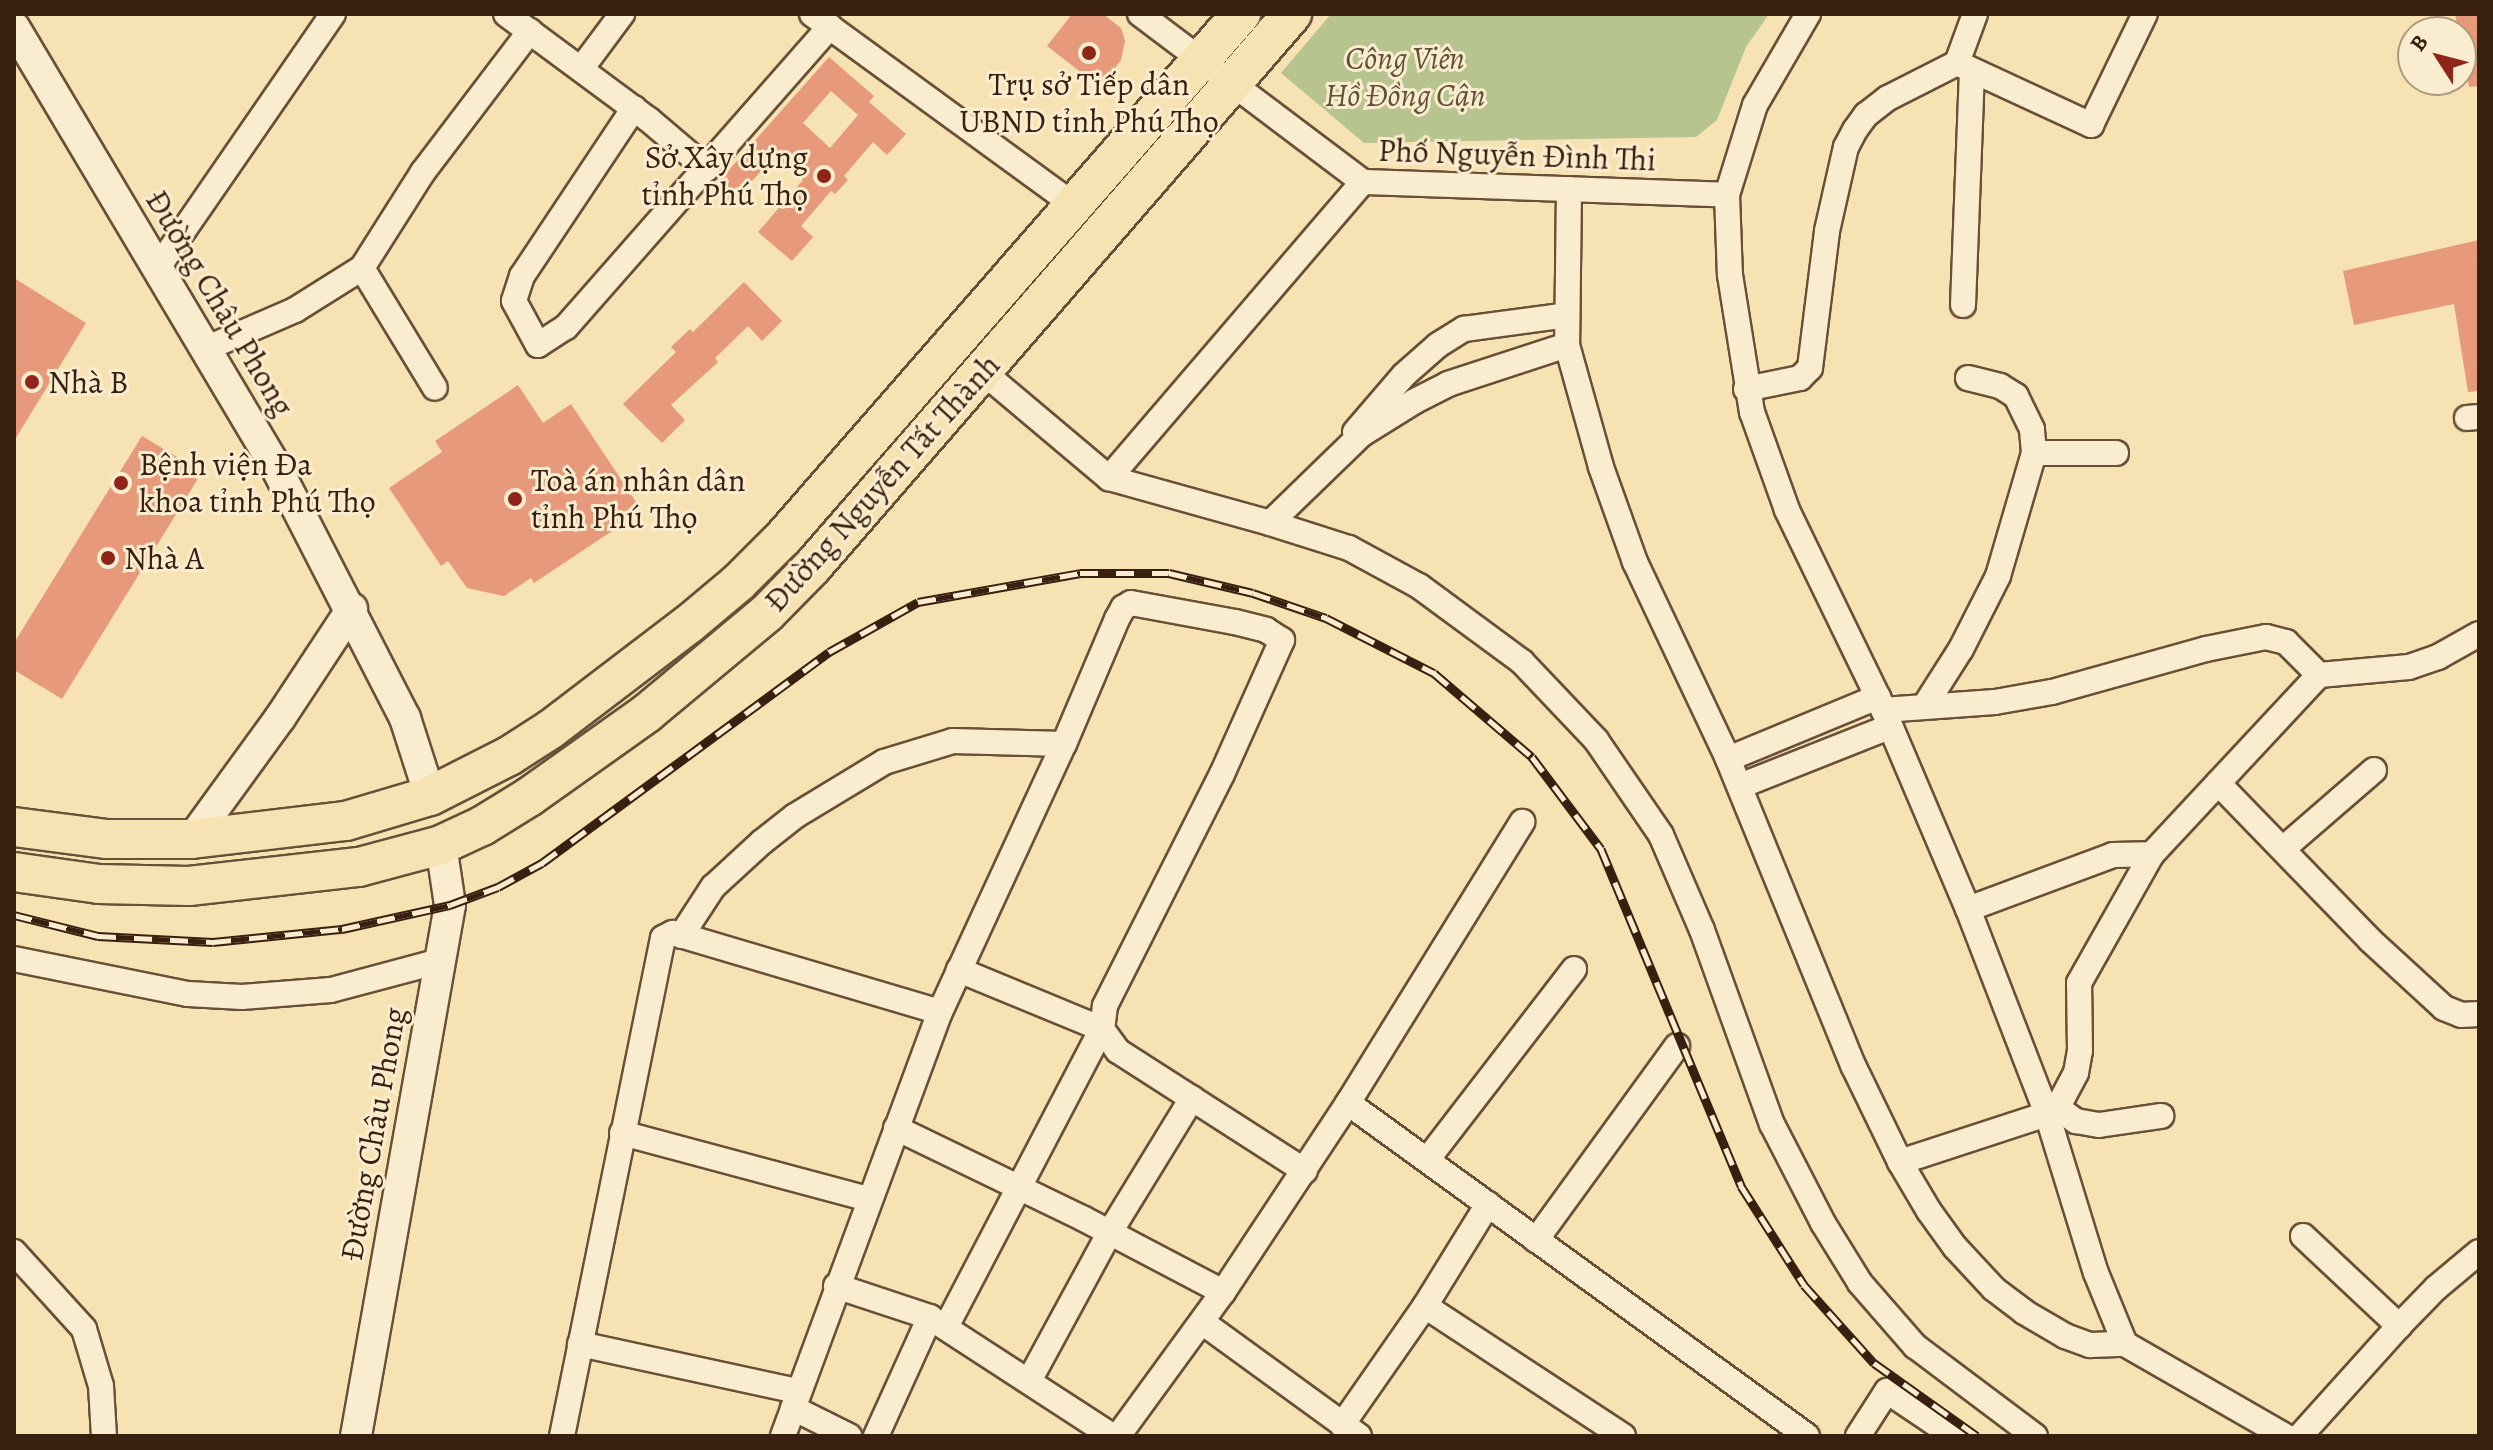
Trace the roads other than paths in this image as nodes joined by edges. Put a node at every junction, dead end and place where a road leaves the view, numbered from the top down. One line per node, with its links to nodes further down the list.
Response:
1 (333, 14): 24 (street)
2 (506, 14): 12 (street)
3 (622, 14): 15 (street)
4 (1140, 14): 13 (street, Phố Nguyễn Đình Thi)
5 (1241, 14): 13 (main road, Đường Nguyễn Tất Thành)
6 (1292, 14): 16 (main road, Đường Nguyễn Tất Thành)
7 (1808, 14): 21 (street)
8 (1975, 14): 14 (street)
9 (2145, 14): 14 (street)
10 (821, 20): 18 (street); 22 (street)
11 (14, 27): 24 (street, Đường Châu Phong)
12 (530, 31): 15 (street); 23 (street)
13 (1201, 61): 16 (street, Phố Nguyễn Đình Thi); 22 (main road, Đường Nguyễn Tất Thành)
14 (1964, 67): 25 (street); 32 (street)
15 (581, 69): 17 (street)
16 (1232, 83): 19 (street, Phố Nguyễn Đình Thi); 29 (main road, Đường Nguyễn Tất Thành)
17 (634, 108): 18 (street); 18 (street)
18 (707, 169)
19 (1363, 182): 20 (street, Phố Nguyễn Đình Thi); 36 (street)
20 (1569, 189): 21 (street, Phố Nguyễn Đình Thi); 26 (street)
21 (1727, 195): 32 (street)
22 (1075, 206): 37 (main road, Đường Nguyễn Tất Thành)
23 (362, 268): 28 (street); 31 (street)
24 (157, 269): 28 (street, Đường Châu Phong)
25 (1963, 305)
26 (1567, 315): 27 (street); 33 (street)
27 (1567, 345): 33 (street); 46 (street)
28 (205, 349): 40 (street, Đường Châu Phong)
29 (983, 372): 36 (street); 38 (main road, Đường Nguyễn Tất Thành)
30 (1968, 378): 34 (street)
31 (435, 388)
32 (1746, 389): 44 (street)
33 (1340, 453): 39 (street)
34 (2034, 453): 35 (street); 43 (street)
35 (2116, 453)
36 (1109, 478): 39 (street)
37 (825, 494): 38 (main road); 50 (main road, Đường Nguyễn Tất Thành)
38 (853, 523): 54 (main road, Đường Nguyễn Tất Thành)
39 (1270, 523): 107 (street)
40 (352, 609): 50 (street, Đường Châu Phong); 53 (street)
41 (2479, 634): 42 (street)
42 (2319, 675): 43 (street); 48 (street)
43 (1924, 707): 44 (street)
44 (1883, 711): 46 (street); 49 (street); 58 (street)
45 (1064, 744): 59 (street); 63 (street); 66 (street)
46 (1728, 759): 49 (street)
47 (2374, 770): 55 (street)
48 (2218, 783): 55 (street); 56 (street)
49 (1740, 786): 75 (street)
50 (430, 796): 53 (main road, Đường Nguyễn Tất Thành)
51 (1522, 822): 69 (street)
52 (14, 827): 53 (main road, Đường Nguyễn Tất Thành)
53 (192, 839)
54 (441, 845): 57 (main road, Đường Nguyễn Tất Thành); 61 (street, Đường Châu Phong)
55 (2284, 848): 65 (street)
56 (2152, 854): 58 (street); 70 (street)
57 (14, 872)
58 (1968, 909): 70 (street)
59 (681, 936): 64 (street); 73 (street)
60 (14, 959): 61 (street)
61 (440, 961): 97 (street, Đường Châu Phong)
62 (1574, 969): 74 (street)
63 (959, 970): 64 (street); 66 (street)
64 (940, 1012): 72 (street)
65 (2478, 1016)
66 (1102, 1029): 68 (street); 77 (street)
67 (1677, 1046): 82 (street)
68 (1192, 1098): 76 (street); 80 (street)
69 (1348, 1103): 74 (street); 76 (street)
70 (2051, 1110): 71 (street); 75 (street); 92 (street)
71 (2161, 1116)
72 (896, 1128): 77 (street); 78 (street)
73 (622, 1133): 78 (street); 91 (street)
74 (1427, 1160): 79 (street)
75 (1900, 1162): 92 (street)
76 (1305, 1171): 86 (street)
77 (1017, 1186): 80 (street); 88 (street)
78 (868, 1199): 85 (street)
79 (1488, 1204): 82 (street); 87 (street)
80 (1110, 1232): 86 (street); 93 (street)
81 (2303, 1236): 90 (street)
82 (1536, 1240): 104 (street)
83 (14, 1252): 96 (street)
84 (2479, 1252): 90 (street)
85 (836, 1286): 88 (street); 94 (street)
86 (1223, 1292): 89 (street)
87 (1425, 1306): 95 (street); 103 (street)
88 (938, 1322): 93 (street); 101 (street)
89 (1202, 1322): 95 (street); 102 (street)
90 (2399, 1326): 109 (street)
91 (580, 1344): 94 (street); 98 (street)
92 (2125, 1344): 108 (street)
93 (1029, 1381): 102 (street)
94 (795, 1399): 99 (street); 100 (street)
95 (1350, 1430)
96 (104, 1436)
97 (356, 1436)
98 (562, 1436)
99 (783, 1436)
100 (849, 1436)
101 (876, 1436)
102 (1115, 1436)
103 (1623, 1436)
104 (1807, 1436)
105 (1858, 1436): 106 (street)
106 (1954, 1436)
107 (2035, 1436)
108 (2285, 1436)
109 (2300, 1436)

